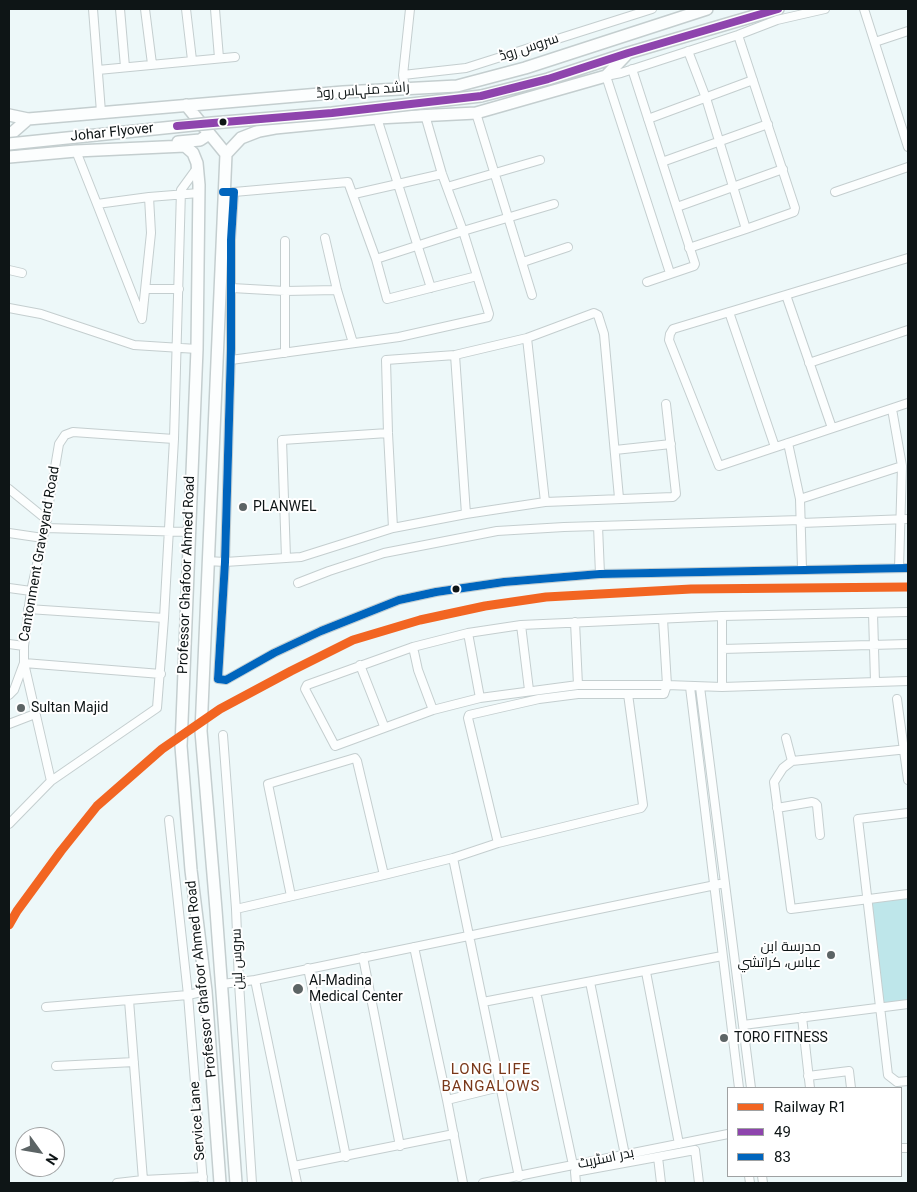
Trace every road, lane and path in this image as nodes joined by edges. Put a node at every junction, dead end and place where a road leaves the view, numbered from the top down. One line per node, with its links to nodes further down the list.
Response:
1 (93, 9): 23 (street)
2 (120, 9): 21 (street)
3 (145, 9): 20 (street)
4 (186, 9): 19 (street)
5 (215, 9): 18 (street)
6 (410, 9): 24 (street)
7 (652, 9): 24 (street, سروس روڈ)
8 (707, 9): 27 (main road, راشد منہاس روڈ)
9 (825, 9): 11 (street)
10 (864, 9): 14 (street)
11 (775, 13): 13 (street); 16 (main road)
12 (908, 31): 14 (street)
13 (738, 35): 15 (street); 26 (street)
14 (875, 42): 45 (street)
15 (688, 51): 22 (street); 29 (street)
16 (628, 53): 25 (main road); 44 (main road, Johar Flyover, bridge)
17 (235, 57): 18 (street)
18 (219, 58): 19 (street)
19 (192, 60): 20 (street)
20 (152, 64): 21 (street)
21 (125, 66): 23 (street)
22 (632, 69): 25 (street); 37 (street)
23 (98, 70): 31 (street)
24 (403, 75): 27 (street)
25 (606, 76): 32 (main road); 82 (street)
26 (753, 80): 29 (street); 39 (street)
27 (405, 88): 28 (main road, راشد منہاس روڈ)
28 (274, 98): 30 (main road, راشد منہاس روڈ); 40 (main road)
29 (706, 98): 37 (street); 43 (street)
30 (186, 105): 31 (main road, راشد منہاس روڈ); 42 (main road)
31 (102, 112): 36 (main road, راشد منہاس روڈ)
32 (476, 112): 34 (main road); 55 (street)
33 (9, 115): 36 (main road, راشد منہاس روڈ)
34 (425, 115): 35 (main road); 56 (street)
35 (377, 118): 40 (main road); 57 (street)
36 (28, 119): 38 (main road); 41 (main road)
37 (648, 119): 51 (street)
38 (9, 121)
39 (768, 124): 43 (street); 54 (street)
40 (275, 128): 48 (main road)
41 (9, 134)
42 (209, 134): 46 (main road); 48 (main road)
43 (719, 142): 51 (street); 59 (street)
44 (9, 144)
45 (908, 147)
46 (132, 148): 47 (main road, Professor Ghafoor Ahmed Road); 53 (main road, Professor Ghafoor Ahmed Road)
47 (76, 151): 49 (main road, Professor Ghafoor Ahmed Road); 66 (street)
48 (226, 154): 60 (main road)
49 (9, 157)
50 (540, 160): 55 (street)
51 (662, 162): 68 (street)
52 (908, 167): 61 (street)
53 (197, 168): 62 (main road, Professor Ghafoor Ahmed Road); 64 (street)
54 (782, 169): 59 (street); 70 (street)
55 (494, 173): 58 (street); 69 (street)
56 (442, 174): 57 (street); 58 (street)
57 (398, 185): 63 (street); 74 (street)
58 (447, 187): 71 (street)
59 (733, 188): 68 (street); 70 (street)
60 (229, 192): 63 (street); 84 (main road); 86 (street)
61 (835, 192)
62 (199, 193): 64 (street); 100 (main road, Professor Ghafoor Ahmed Road)
63 (354, 194): 78 (street)
64 (181, 195): 65 (street); 89 (street)
65 (149, 197): 66 (street); 88 (street)
66 (97, 204): 88 (street)
67 (554, 204): 69 (street)
68 (676, 208): 76 (street)
69 (509, 217): 71 (street); 79 (street)
70 (746, 229): 76 (street)
71 (463, 231): 74 (street); 83 (street)
72 (325, 238): 90 (street)
73 (285, 241): 91 (street)
74 (417, 245): 78 (street); 87 (street)
75 (568, 247): 79 (street)
76 (689, 248): 82 (street)
77 (908, 258): 93 (street)
78 (376, 259): 87 (street)
79 (523, 262): 92 (street)
80 (9, 270): 81 (street)
81 (22, 273)
82 (670, 273): 85 (street)
83 (477, 276): 87 (street); 98 (street)
84 (219, 279): 86 (street); 111 (main road)
85 (647, 282)
86 (232, 284): 91 (street); 103 (street)
87 (431, 288)
88 (146, 289): 89 (street)
89 (179, 289): 99 (street)
90 (337, 290): 91 (street); 98 (street)
91 (285, 291): 101 (street)
92 (532, 295)
93 (786, 295): 95 (street); 104 (street)
94 (9, 308): 99 (street)
95 (729, 312): 115 (street); 115 (street)
96 (908, 330): 104 (street)
97 (527, 338): 102 (street); 116 (street); 121 (street)
98 (353, 343): 101 (street)
99 (177, 347): 100 (street); 112 (street)
100 (197, 349): 110 (main road, Professor Ghafoor Ahmed Road)
101 (286, 353): 103 (street)
102 (455, 354): 109 (street); 122 (street)
103 (231, 360): 134 (street)
104 (809, 363): 108 (street)
105 (908, 403): 107 (street)
106 (666, 404): 114 (street)
107 (892, 409): 108 (street); 117 (street)
108 (832, 428): 113 (street)
109 (388, 433): 127 (street); 132 (street)
110 (193, 435): 111 (main road); 129 (main road, Professor Ghafoor Ahmed Road)
111 (212, 437): 133 (main road)
112 (174, 439): 125 (street, Cantonment Graveyard Road); 128 (street)
113 (788, 442): 115 (street); 120 (street)
114 (671, 444): 116 (street); 119 (street)
115 (776, 447)
116 (615, 450): 119 (street)
117 (902, 466): 120 (street); 123 (street)
118 (9, 489): 125 (street)
119 (619, 498): 121 (street)
120 (800, 499): 124 (street)
121 (545, 502): 122 (street)
122 (466, 514): 127 (street)
123 (904, 519): 124 (street); 135 (street)
124 (801, 522): 126 (street); 137 (street)
125 (46, 524): 128 (street); 131 (street, Cantonment Graveyard Road)
126 (598, 526): 138 (street); 139 (street)
127 (393, 528): 132 (street)
128 (169, 532): 129 (street); 146 (street)
129 (189, 532): 206 (main road, Professor Ghafoor Ahmed Road)
130 (9, 533): 131 (street)
131 (43, 538): 141 (street, Cantonment Graveyard Road)
132 (286, 558): 134 (street)
133 (207, 561): 134 (street); 205 (main road)
134 (225, 562): 138 (street)
135 (899, 568): 136 (street); 137 (street)
136 (908, 568)
137 (802, 569): 138 (street)
138 (600, 574)
139 (298, 583)
140 (9, 588): 141 (street)
141 (31, 591): 142 (street, Cantonment Graveyard Road)
142 (28, 609): 146 (street); 154 (street, Cantonment Graveyard Road)
143 (908, 612): 144 (street)
144 (874, 613): 145 (street); 153 (street)
145 (722, 616): 147 (street); 156 (street)
146 (164, 618): 159 (street)
147 (663, 619): 148 (street); 163 (street)
148 (575, 622): 149 (street); 162 (street)
149 (521, 625): 150 (street); 167 (street)
150 (468, 633): 155 (street); 170 (street)
151 (9, 644): 154 (street)
152 (908, 644): 153 (street)
153 (875, 645): 156 (street); 161 (street)
154 (24, 646): 157 (street, Cantonment Graveyard Road)
155 (413, 647): 158 (street); 172 (street)
156 (722, 649): 166 (street)
157 (24, 664): 159 (street); 169 (street); 173 (street, Cantonment Graveyard Road)
158 (360, 665): 175 (street); 175 (street)
159 (160, 674): 181 (street)
160 (908, 681): 161 (street)
161 (875, 682): 166 (street)
162 (578, 685): 163 (street); 167 (street)
163 (667, 685): 164 (street); 168 (street)
164 (690, 687): 165 (street); 191 (street)
165 (700, 687): 166 (street); 190 (street)
166 (722, 688)
167 (529, 690): 170 (street)
168 (628, 694): 187 (street); 187 (street)
169 (9, 696)
170 (480, 698): 172 (street)
171 (897, 699): 178 (street)
172 (433, 710): 175 (street)
173 (35, 714): 174 (street); 181 (street, Cantonment Graveyard Road)
174 (9, 724)
175 (384, 726)
176 (223, 735): 195 (street, سروس لین)
177 (786, 738): 179 (street)
178 (906, 749): 179 (street); 180 (street)
179 (792, 761): 182 (street)
180 (908, 780)
181 (51, 782): 185 (street)
182 (777, 808): 186 (street); 194 (street)
183 (908, 813): 194 (street)
184 (169, 820): 208 (street, Service Lane)
185 (9, 824)
186 (820, 835)
187 (498, 843): 188 (street)
188 (453, 858): 189 (street); 196 (street)
189 (384, 875): 193 (street); 193 (street)
190 (725, 883): 191 (street); 215 (street)
191 (713, 886): 196 (street); 198 (street)
192 (908, 894): 194 (street)
193 (291, 896): 195 (street)
194 (868, 899): 213 (street)
195 (236, 909): 204 (street, سروس لین)
196 (469, 935): 197 (street); 210 (street)
197 (414, 947): 199 (street); 225 (street)
198 (722, 956): 201 (street); 221 (street)
199 (363, 957): 200 (street); 229 (street)
200 (308, 968): 202 (street); 231 (street)
201 (646, 972): 203 (street); 228 (street)
202 (255, 980): 204 (street); 233 (street)
203 (590, 982): 207 (street); 230 (street)
204 (239, 983): 205 (street); 241 (street, سروس لین)
205 (222, 984): 240 (main road)
206 (206, 991): 208 (street); 239 (main road, Professor Ghafoor Ahmed Road)
207 (536, 992): 210 (street); 234 (street)
208 (188, 995): 209 (street); 237 (street, Service Lane)
209 (129, 1000): 212 (street); 216 (street)
210 (483, 1002): 220 (street)
211 (908, 1004): 213 (street)
212 (46, 1007)
213 (880, 1008): 214 (street); 219 (street)
214 (802, 1018): 215 (street); 218 (street)
215 (743, 1024): 222 (street)
216 (134, 1062): 217 (street); 236 (street)
217 (56, 1066)
218 (808, 1076): 223 (street); 224 (street)
219 (908, 1081)
220 (500, 1087): 225 (street); 235 (street)
221 (739, 1087)
222 (751, 1087)
223 (810, 1087)
224 (851, 1087)
225 (447, 1100): 226 (street)
226 (454, 1134): 229 (street); 243 (street)
227 (727, 1134): 228 (street, بدر اسٹریٹ)
228 (679, 1144): 230 (street, بدر اسٹریٹ)
229 (400, 1146): 231 (street)
230 (625, 1155): 234 (street, بدر اسٹریٹ)
231 (346, 1157): 233 (street)
232 (658, 1157): 245 (street); 246 (street); 247 (street)
233 (294, 1166): 242 (street)
234 (572, 1166): 235 (street, بدر اسٹریٹ)
235 (518, 1176): 244 (street, بدر اسٹریٹ)
236 (143, 1180): 237 (street); 238 (street)
237 (203, 1180)
238 (117, 1183)
239 (220, 1183)
240 (236, 1183)
241 (252, 1183)
242 (297, 1183)
243 (463, 1183)
244 (483, 1183)
245 (576, 1183)
246 (661, 1183)
247 (699, 1183)

